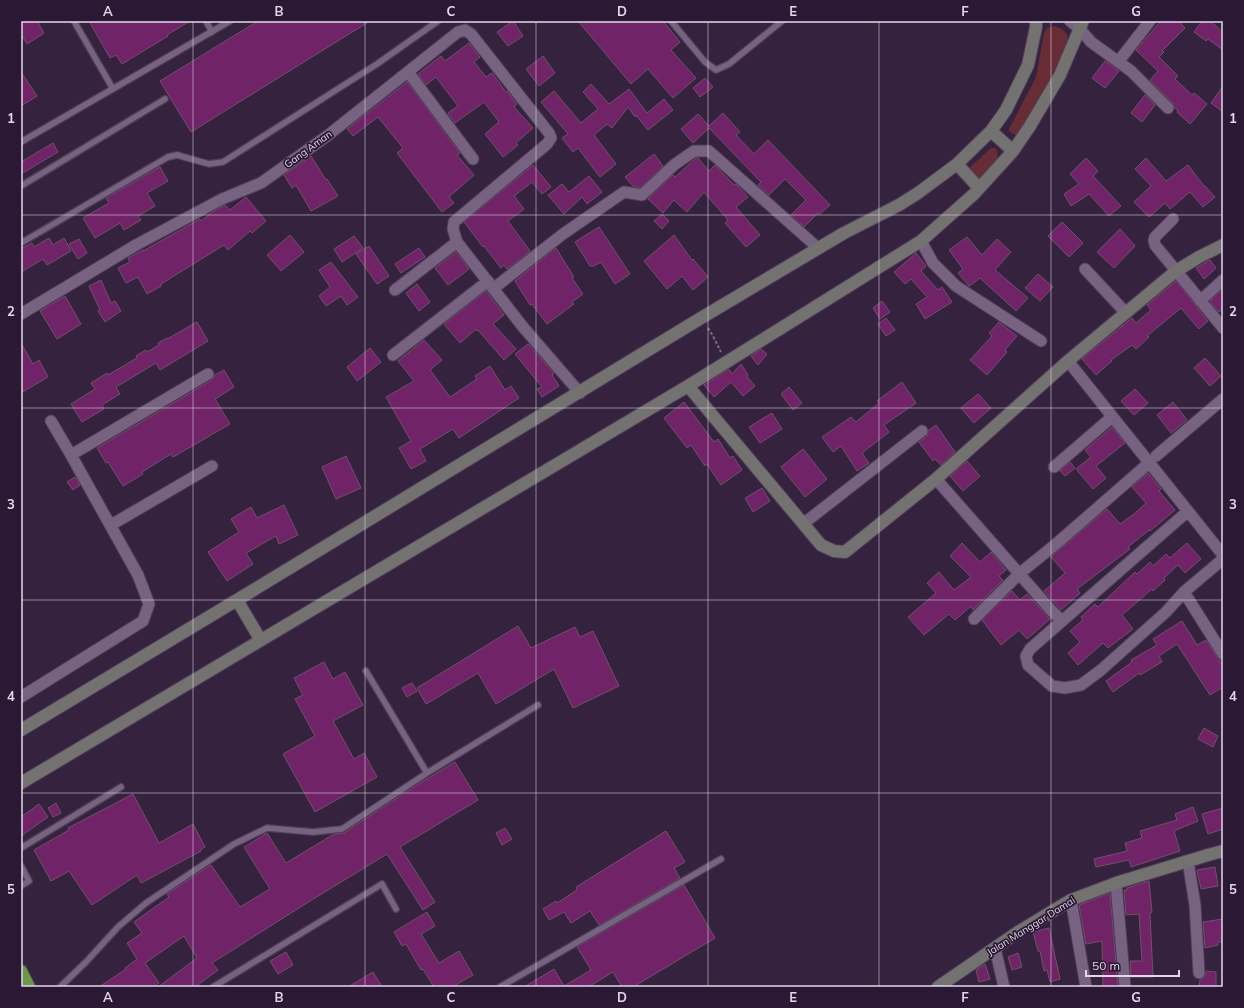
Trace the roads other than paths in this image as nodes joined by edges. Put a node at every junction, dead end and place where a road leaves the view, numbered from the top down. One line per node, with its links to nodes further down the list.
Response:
1 (74, 21): 14 (lane)
2 (206, 21): 11 (lane)
3 (230, 21): 11 (lane)
4 (438, 21): 27 (lane)
5 (671, 21): 6 (lane)
6 (782, 21)
7 (1070, 21): 10 (street)
8 (1150, 21): 12 (street)
9 (1038, 23): 17 (street)
10 (1082, 25): 12 (street); 19 (street)
11 (212, 32): 14 (lane)
12 (1118, 62): 16 (street)
13 (408, 72): 20 (street); 26 (street, Gang Aman); 37 (street, Gang Aman)
14 (113, 88): 18 (lane)
15 (165, 99): 22 (lane)
16 (1168, 108)
17 (991, 131): 19 (street); 21 (street)
18 (21, 142)
19 (1012, 151): 23 (street)
20 (473, 159)
21 (957, 164): 23 (street); 29 (street)
22 (21, 186)
23 (979, 188): 25 (street)
24 (1173, 219): 31 (street)
25 (921, 241): 39 (street); 43 (street)
26 (457, 242): 33 (street); 34 (street)
27 (21, 243)
28 (1223, 245): 31 (street)
29 (818, 248): 33 (street); 44 (street)
30 (1086, 269): 36 (street)
31 (1176, 271): 35 (street); 36 (street)
32 (1223, 280): 35 (street)
33 (491, 284): 40 (street); 44 (street)
34 (395, 290)
35 (1200, 301): 38 (street)
36 (1126, 313): 41 (street)
37 (21, 314)
38 (1223, 328)
39 (1041, 341)
40 (393, 355)
41 (1068, 361): 46 (street); 53 (street)
42 (208, 374): 49 (street)
43 (688, 386): 55 (street); 64 (street)
44 (580, 393): 61 (street)
45 (1223, 399): 50 (street)
46 (1112, 417): 50 (street); 52 (street)
47 (51, 421): 49 (street)
48 (922, 431): 55 (street)
49 (71, 454): 56 (street)
50 (1153, 459): 54 (street); 59 (street)
51 (212, 466): 56 (street)
52 (1054, 467)
53 (936, 479): 55 (street); 59 (street)
54 (1188, 511): 57 (street); 63 (street)
55 (803, 524)
56 (110, 525): 67 (street)
57 (1223, 555)
58 (1223, 559): 60 (street)
59 (1019, 574): 62 (street); 63 (street)
60 (1184, 592): 63 (street); 65 (street)
61 (237, 600): 64 (street); 69 (street)
62 (974, 619)
63 (1062, 621)
64 (260, 639): 71 (street)
65 (1223, 654)
66 (366, 671): 70 (lane)
67 (21, 697)
68 (538, 705): 70 (lane)
69 (21, 730)
70 (427, 773): 87 (lane)
71 (21, 783)
72 (122, 787): 73 (lane)
73 (21, 848)
74 (1223, 851): 76 (street, Jalan Manggar Damai)
75 (720, 859): 89 (lane)
76 (1188, 861): 78 (street, Jalan Manggar Damai); 84 (street)
77 (21, 866): 79 (lane)
78 (1116, 883): 80 (street, Jalan Manggar Damai); 92 (street)
79 (21, 886)
80 (1071, 900): 82 (street, Jalan Manggar Damai); 91 (street)
81 (396, 909): 88 (lane)
82 (995, 948): 85 (street, Jalan Manggar Damai); 90 (street)
83 (21, 971): 86 (highway)
84 (1199, 973)
85 (944, 985)
86 (29, 987)
87 (60, 987)
88 (213, 987)
89 (500, 987)
90 (1004, 987)
91 (1086, 987)
92 (1125, 987)

